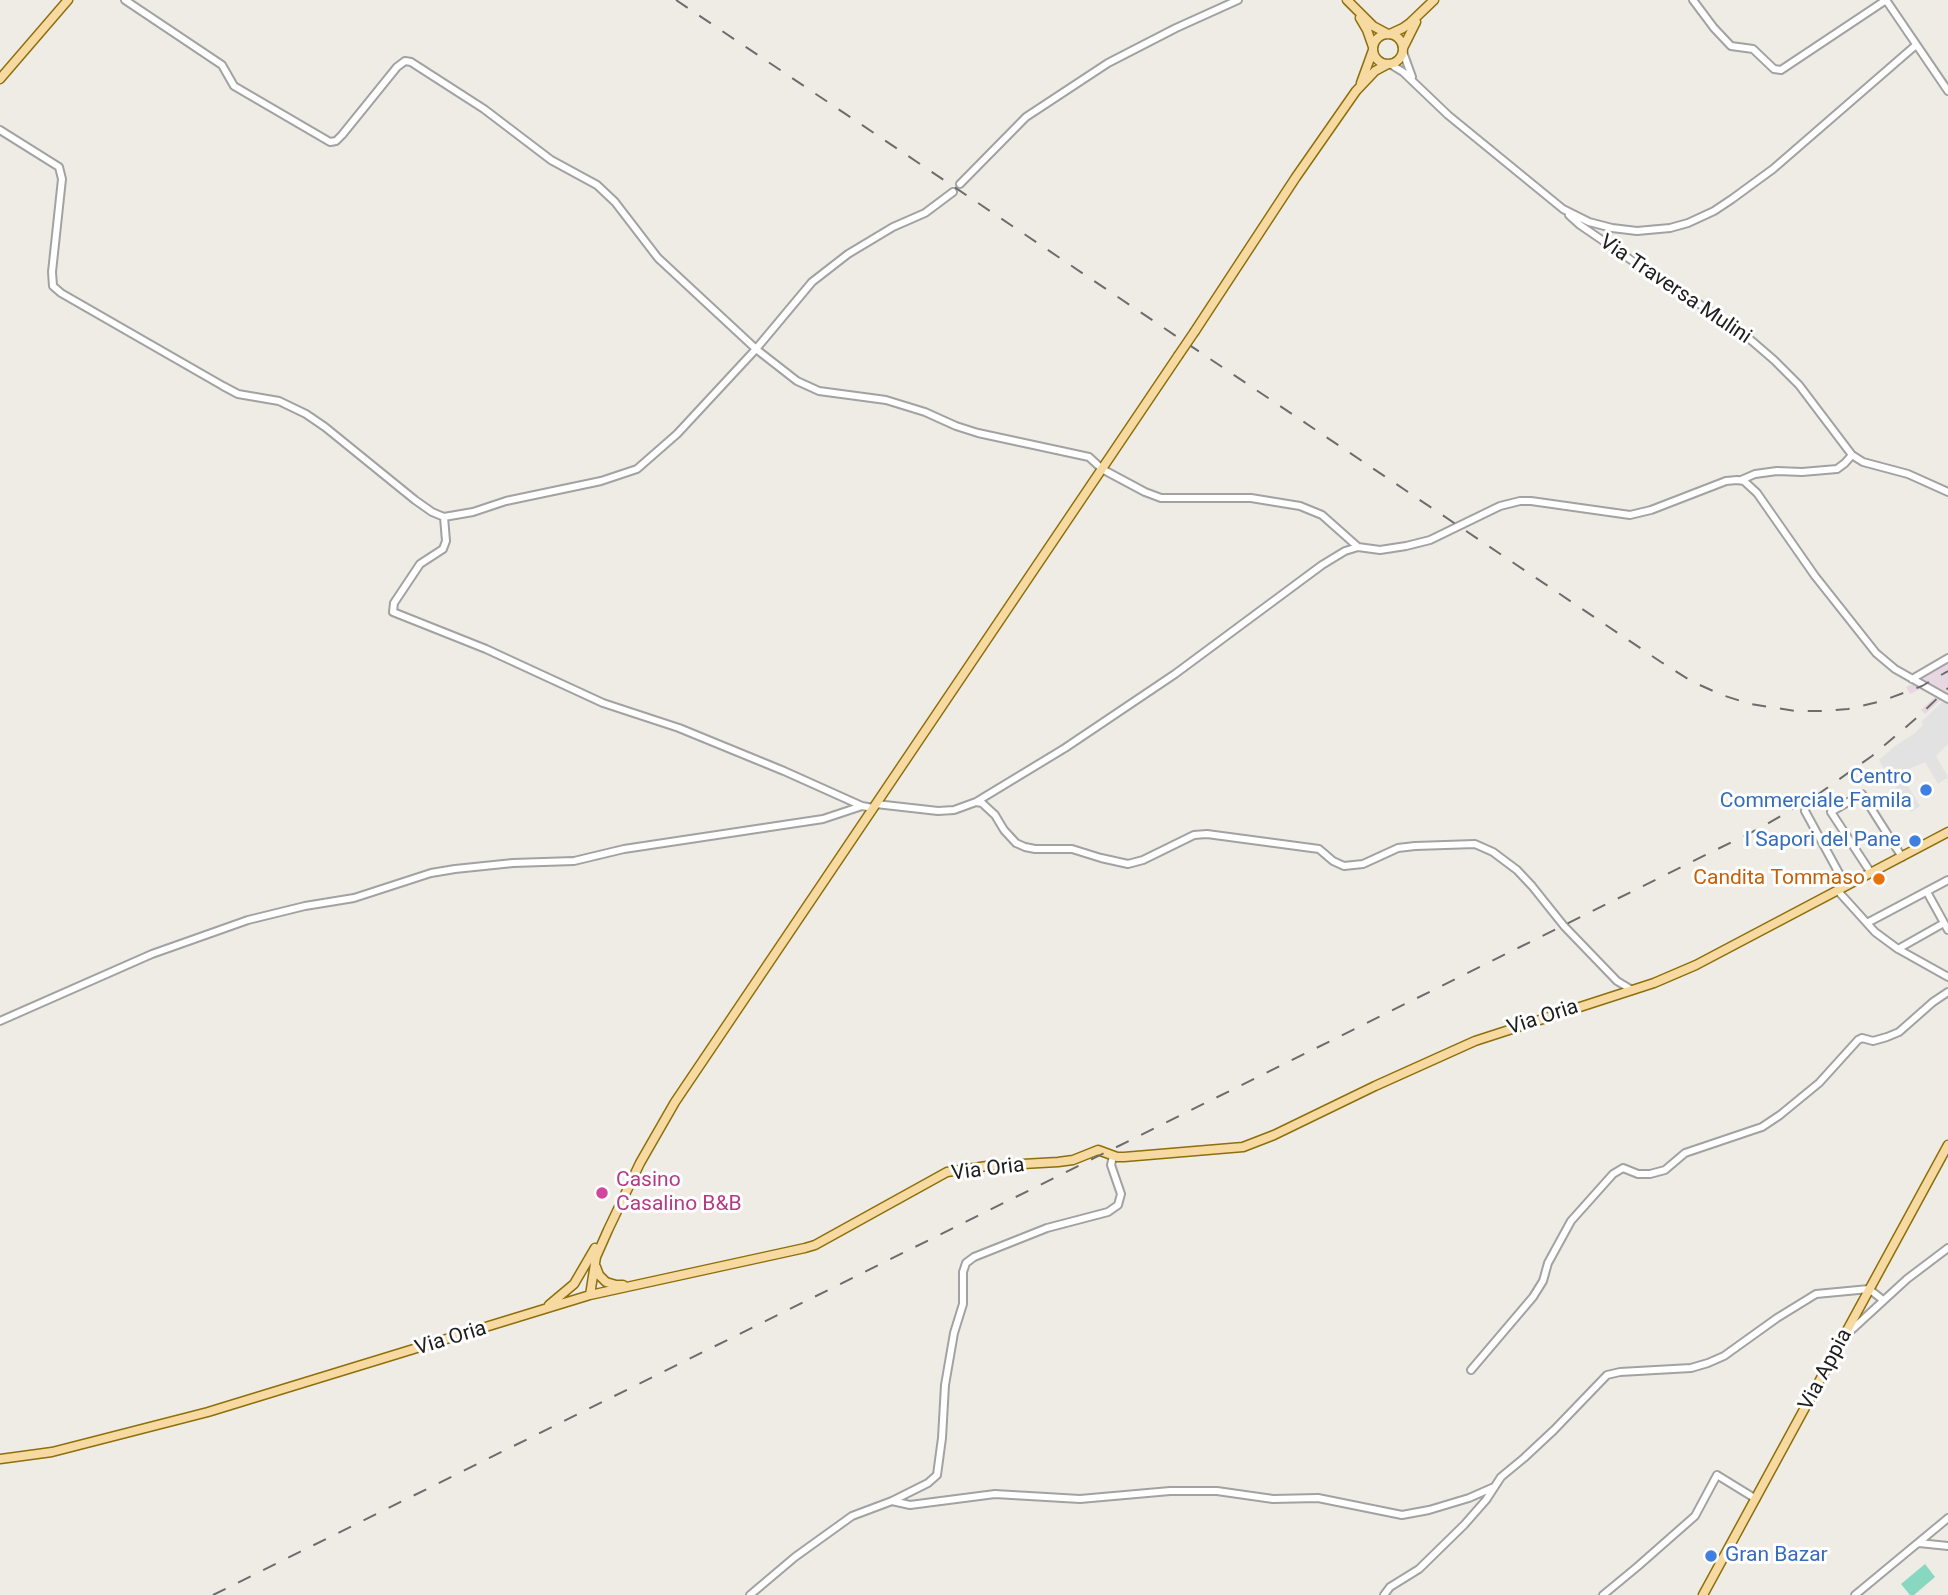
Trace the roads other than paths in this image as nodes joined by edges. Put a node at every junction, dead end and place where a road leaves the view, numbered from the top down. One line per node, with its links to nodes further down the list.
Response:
1 (68, 0): 14 (main road)
2 (125, 0): 22 (street)
3 (1238, 0): 19 (street)
4 (1434, 0): 8 (main road)
5 (1693, 0): 6 (street)
6 (1886, 0): 10 (street)
7 (1349, 3): 9 (main road); 11 (main road)
8 (1426, 9): 9 (main road); 12 (main road)
9 (1388, 34): 11 (main road); 12 (main road)
10 (1916, 45): 17 (street); 21 (street)
11 (1373, 49): 13 (main road); 16 (main road)
12 (1403, 50): 13 (main road); 15 (street)
13 (1389, 64): 15 (street); 16 (main road)
14 (0, 79)
15 (1417, 85): 21 (street)
16 (1356, 91): 24 (main road, bridge)
17 (1948, 91)
18 (0, 130): 27 (street)
19 (960, 184)
20 (953, 192): 22 (street)
21 (1563, 209): 23 (street, Via Traversa Mulini)
22 (756, 349): 24 (street); 27 (street)
23 (1852, 455): 25 (street); 26 (street)
24 (1102, 469): 28 (street); 34 (main road)
25 (1741, 480): 28 (street); 30 (street)
26 (1948, 492)
27 (444, 517): 33 (street)
28 (1358, 547): 32 (street)
29 (1948, 658): 30 (street)
30 (1912, 679): 31 (street)
31 (1948, 699)
32 (976, 802): 34 (street); 47 (street)
33 (862, 806): 34 (street); 49 (street)
34 (874, 806): 52 (main road)
35 (1805, 811): 40 (street)
36 (1948, 832): 37 (main road, Via Oria)
37 (1902, 857): 38 (main road, Via Oria); 38 (street)
38 (1871, 873): 40 (main road, Via Oria)
39 (1948, 880): 41 (street)
40 (1842, 888): 42 (street); 47 (main road, Via Oria)
41 (1927, 892): 42 (street); 43 (street)
42 (1867, 923): 45 (street)
43 (1944, 923): 44 (street); 45 (street)
44 (1948, 930)
45 (1898, 949): 46 (street)
46 (1948, 977)
47 (1632, 990): 51 (main road, Via Oria)
48 (1948, 992): 62 (street)
49 (0, 1021)
50 (1948, 1145): 57 (main road, Via Appia)
51 (1113, 1156): 56 (main road, Via Oria); 66 (street)
52 (626, 1190): 54 (main road); 55 (main road)
53 (1948, 1248): 59 (street)
54 (596, 1257): 56 (main road); 58 (main road)
55 (582, 1272): 58 (main road); 60 (main road)
56 (633, 1286): 58 (main road, Via Oria)
57 (1870, 1289): 59 (street); 61 (main road, Via Appia); 64 (street)
58 (588, 1296): 60 (main road, Via Oria)
59 (1883, 1300): 61 (street)
60 (543, 1309): 63 (main road, Via Oria)
61 (1844, 1337): 65 (main road, Via Appia)
62 (1471, 1370)
63 (0, 1459)
64 (1495, 1487): 66 (street); 72 (street)
65 (1756, 1499): 73 (street); 74 (main road, Via Appia)
66 (892, 1501): 71 (street)
67 (1948, 1518): 68 (street)
68 (1919, 1543): 69 (street); 70 (street)
69 (1948, 1546)
70 (1857, 1594)
71 (750, 1595)
72 (1384, 1595)
73 (1603, 1595)
74 (1703, 1595)

